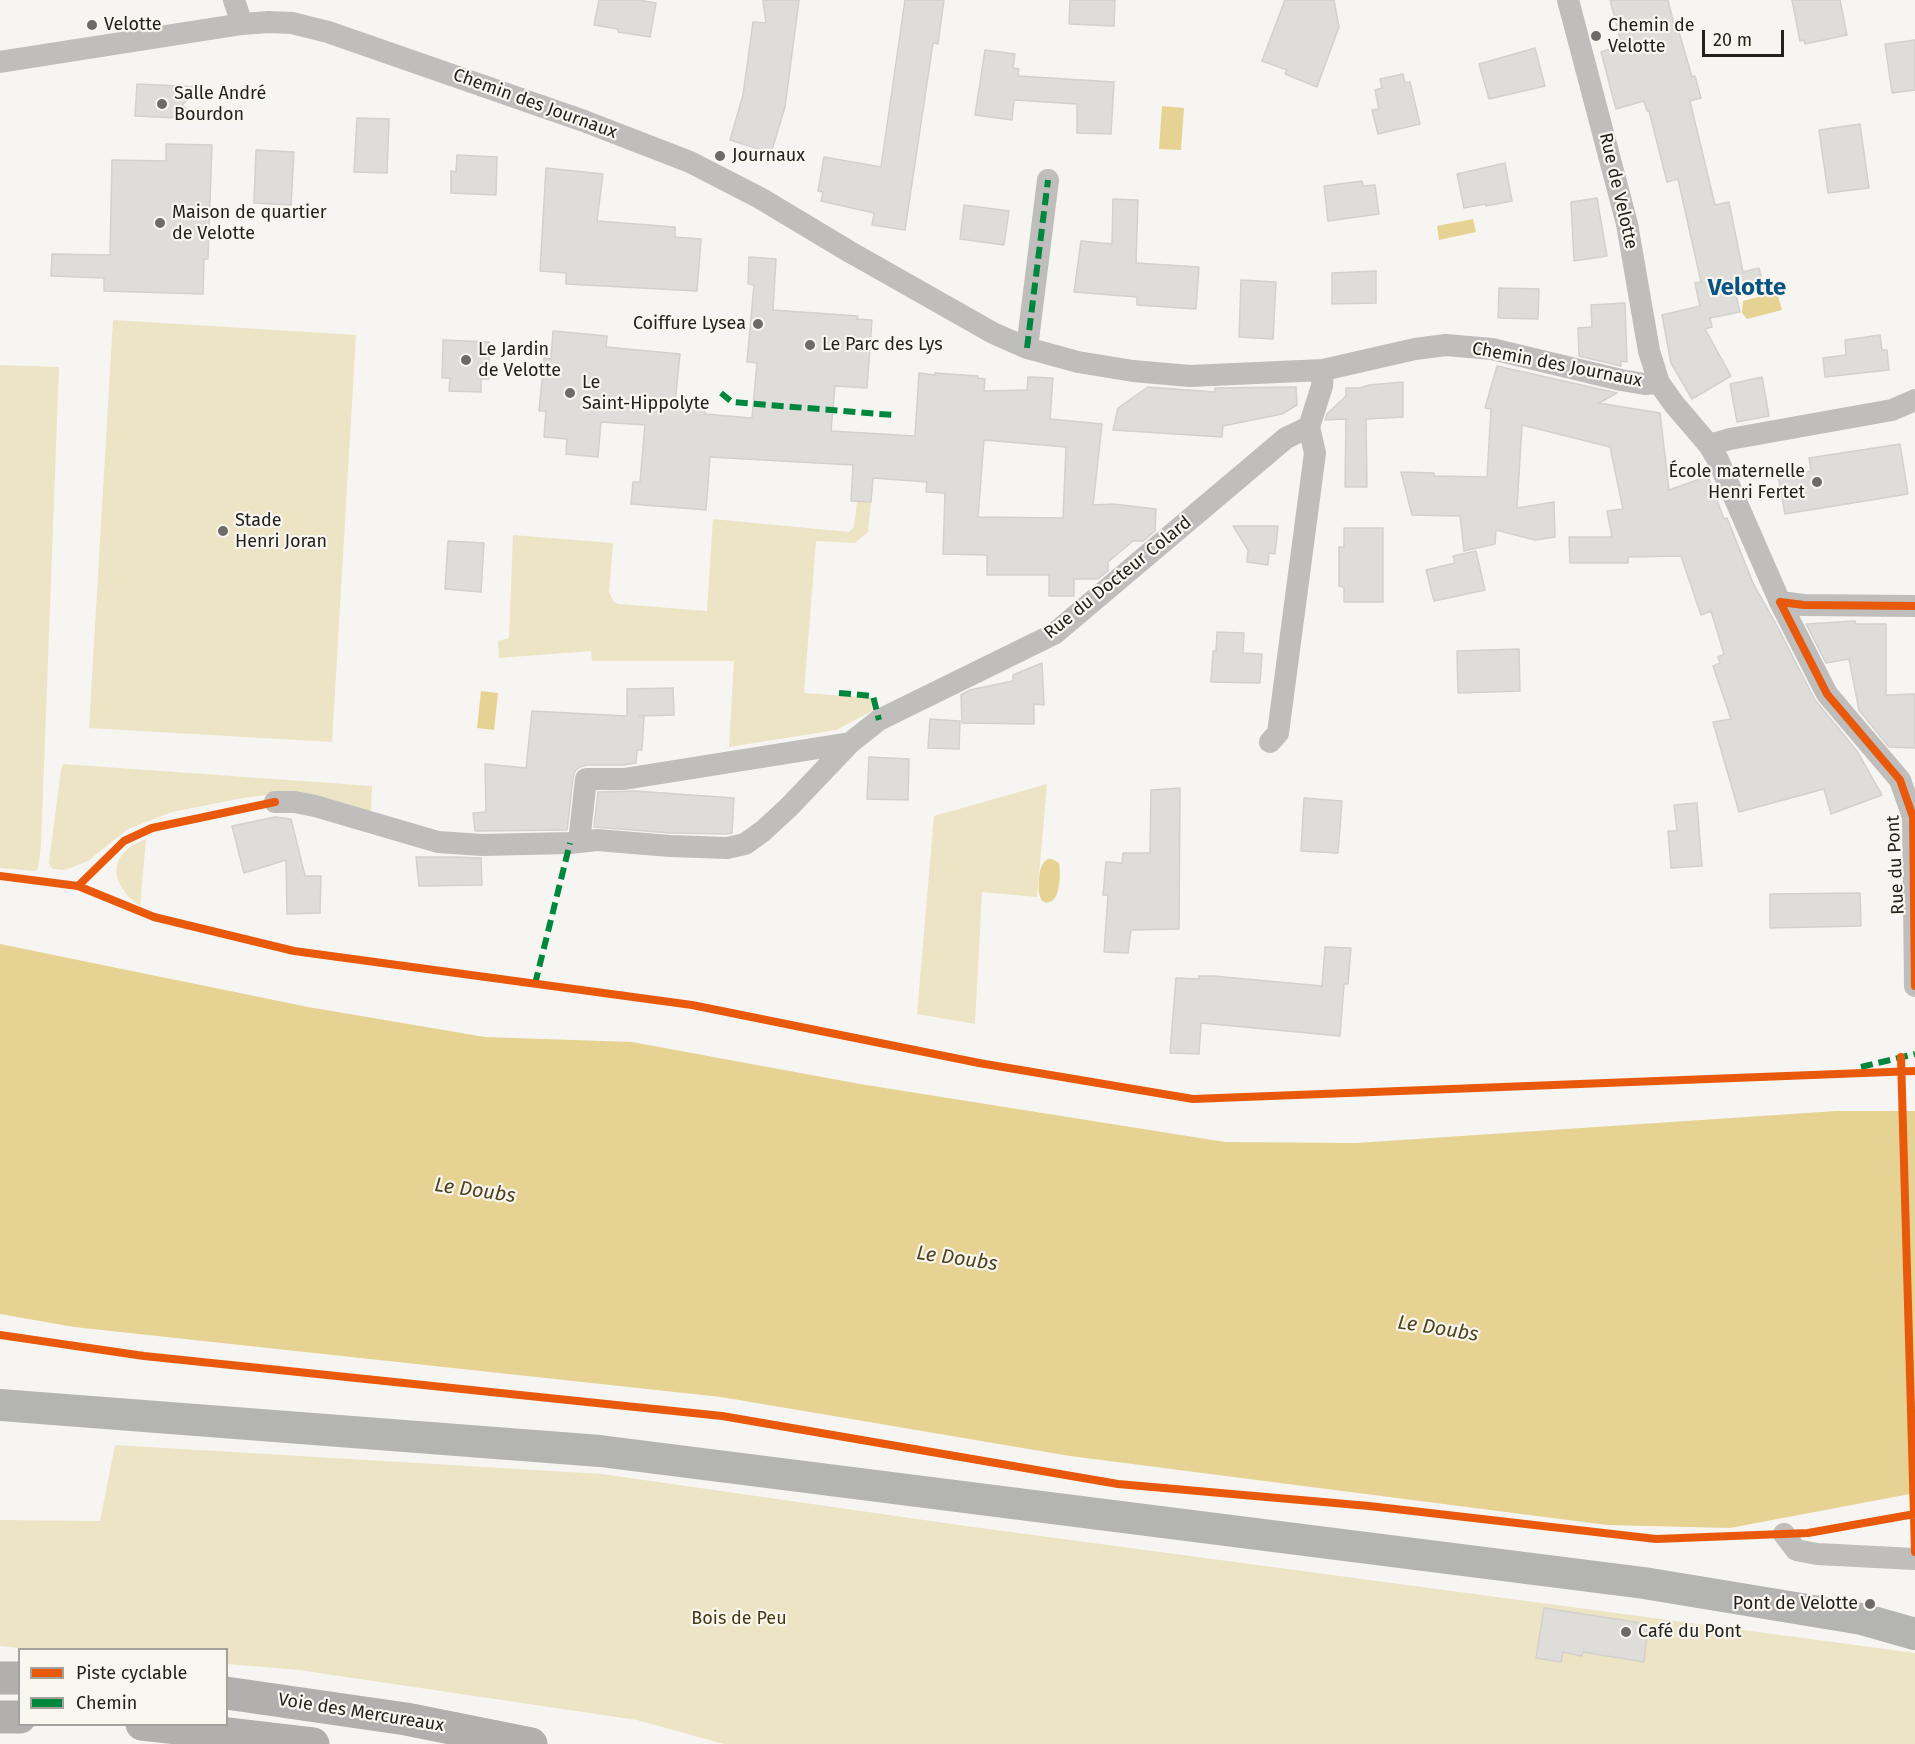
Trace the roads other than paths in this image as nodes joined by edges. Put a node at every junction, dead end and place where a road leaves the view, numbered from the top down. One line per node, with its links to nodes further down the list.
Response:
1 (234, 0): 3 (street)
2 (1568, 0): 8 (street, Rue de Velotte)
3 (242, 24): 4 (street, Chemin des Journaux); 6 (street, Chemin des Journaux)
4 (0, 62)
5 (1048, 180): 6 (street)
6 (1028, 348): 7 (street, Chemin des Journaux)
7 (1323, 370): 8 (street, Chemin des Journaux); 10 (street)
8 (1659, 384): 11 (street, Rue du Pont)
9 (1915, 400): 11 (street)
10 (1309, 427): 14 (street); 15 (street, Rue du Docteur Colard)
11 (1708, 445): 12 (street, Rue du Pont)
12 (1780, 602): 13 (street); 16 (street, Rue du Pont)
13 (1915, 606)
14 (1270, 742)
15 (850, 743): 18 (street, Rue du Docteur Colard); 18 (street, Rue du Docteur Colard)
16 (1907, 775): 19 (street, Rue du Pont)
17 (275, 802): 18 (street, Rue du Docteur Colard)
18 (579, 842)
19 (1915, 986)
20 (0, 1405): 23 (main road)
21 (1784, 1534): 22 (street)
22 (1915, 1559)
23 (1915, 1634)
24 (0, 1678): 25 (highway)
25 (18, 1678)
26 (228, 1693): 31 (highway, Voie des Mercureaux)
27 (0, 1716): 28 (highway)
28 (18, 1717)
29 (151, 1726): 30 (highway)
30 (313, 1744)
31 (531, 1744)

